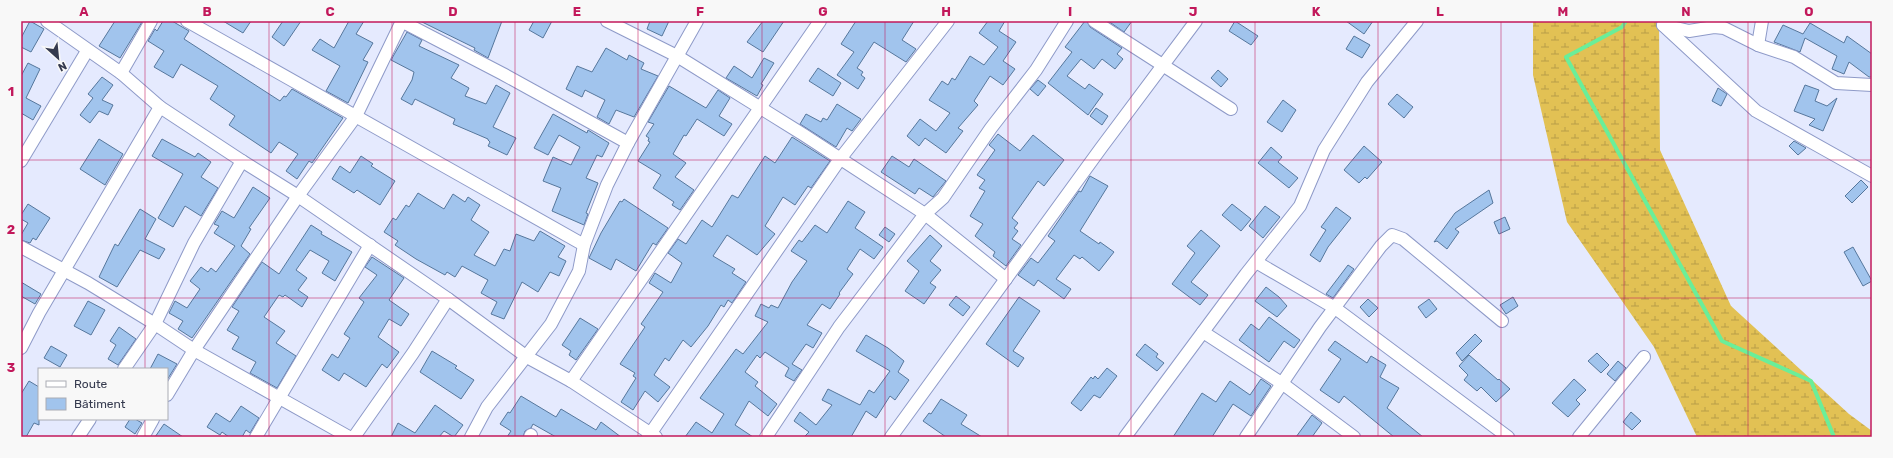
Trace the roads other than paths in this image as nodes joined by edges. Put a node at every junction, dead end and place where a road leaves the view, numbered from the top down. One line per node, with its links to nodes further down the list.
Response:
1 (47, 21): 16 (street)
2 (151, 21): 19 (street)
3 (187, 21): 24 (street)
4 (402, 21): 24 (street); 25 (street)
5 (607, 21): 17 (street)
6 (697, 21): 17 (street)
7 (820, 21): 22 (street)
8 (948, 21): 26 (street)
9 (1067, 21): 31 (street)
10 (1094, 21): 18 (street)
11 (1196, 21): 18 (street)
12 (1417, 21): 35 (street)
13 (1762, 21): 15 (street)
14 (1660, 23): 15 (street); 29 (street)
15 (1758, 45): 20 (street)
16 (87, 51): 19 (street); 27 (street)
17 (677, 56): 22 (street); 25 (street)
18 (1162, 66): 23 (street); 37 (street)
19 (121, 73): 21 (street)
20 (1872, 85)
21 (160, 107): 28 (street); 36 (street)
22 (759, 107): 26 (street); 48 (street)
23 (1231, 109)
24 (356, 116): 30 (street); 32 (street)
25 (628, 144): 32 (street)
26 (840, 159): 31 (street); 54 (street)
27 (21, 161)
28 (242, 162): 30 (street); 41 (street)
29 (1872, 176)
30 (298, 196): 33 (street); 44 (street)
31 (925, 214): 37 (street); 61 (street)
32 (584, 245): 45 (street)
33 (370, 246): 38 (street); 51 (street)
34 (21, 247): 36 (street)
35 (1256, 262): 39 (street); 42 (street)
36 (64, 270): 41 (street); 43 (street)
37 (1006, 279): 62 (street)
38 (448, 299): 45 (street); 59 (street)
39 (1335, 308): 40 (street); 49 (street); 66 (street)
40 (1502, 321)
41 (155, 324): 44 (street); 47 (street)
42 (1203, 332): 49 (street); 63 (street)
43 (21, 348)
44 (194, 350): 50 (street); 51 (street)
45 (527, 357): 48 (street); 60 (street)
46 (1644, 357): 67 (street)
47 (125, 368)
48 (570, 381): 54 (street)
49 (1283, 384): 64 (street); 65 (street)
50 (168, 393)
51 (279, 399): 57 (street); 58 (street)
52 (89, 420): 55 (street)
53 (152, 420): 56 (street)
54 (652, 436)
55 (78, 437)
56 (143, 437)
57 (256, 437)
58 (349, 437)
59 (354, 437)
60 (471, 437)
61 (766, 437)
62 (891, 437)
63 (1125, 437)
64 (1246, 437)
65 (1354, 437)
66 (1508, 437)
67 (1579, 437)

